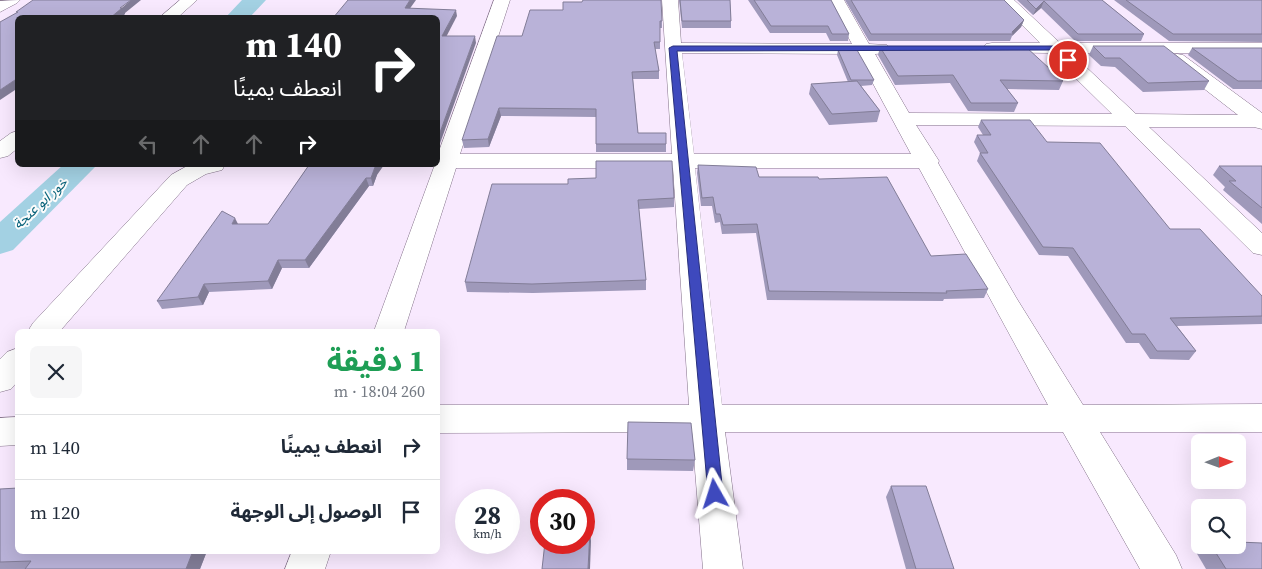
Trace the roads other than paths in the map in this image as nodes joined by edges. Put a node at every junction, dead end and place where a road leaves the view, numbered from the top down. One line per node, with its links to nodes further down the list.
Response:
1 (12, 0): 7 (street)
2 (189, 0): 8 (street)
3 (502, 0): 22 (street)
4 (670, 0): 10 (street)
5 (836, 0): 16 (street)
6 (1005, 0): 12 (street)
7 (0, 7)
8 (171, 15)
9 (1141, 31): 13 (street)
10 (673, 48): 16 (street); 23 (street)
11 (976, 48): 12 (street)
12 (1056, 48): 13 (street); 18 (street)
13 (1162, 48): 14 (street); 19 (street)
14 (1262, 48)
15 (902, 49): 16 (street)
16 (865, 50): 17 (street)
17 (904, 119): 18 (street); 24 (street)
18 (1130, 121): 19 (street); 26 (street)
19 (1260, 122)
20 (15, 139): 21 (street)
21 (0, 151)
22 (442, 161): 23 (street); 28 (street)
23 (684, 162): 24 (street); 34 (street)
24 (928, 162): 31 (street)
25 (206, 167): 27 (street)
26 (1262, 247)
27 (45, 329)
28 (390, 329)
29 (15, 363): 30 (street)
30 (0, 380)
31 (1074, 417): 32 (street); 34 (street); 40 (street)
32 (1262, 418)
33 (440, 419): 34 (street)
34 (707, 419): 39 (street)
35 (15, 431): 36 (street)
36 (0, 432)
37 (311, 554): 38 (street)
38 (305, 569)
39 (723, 569)
40 (1162, 569)

